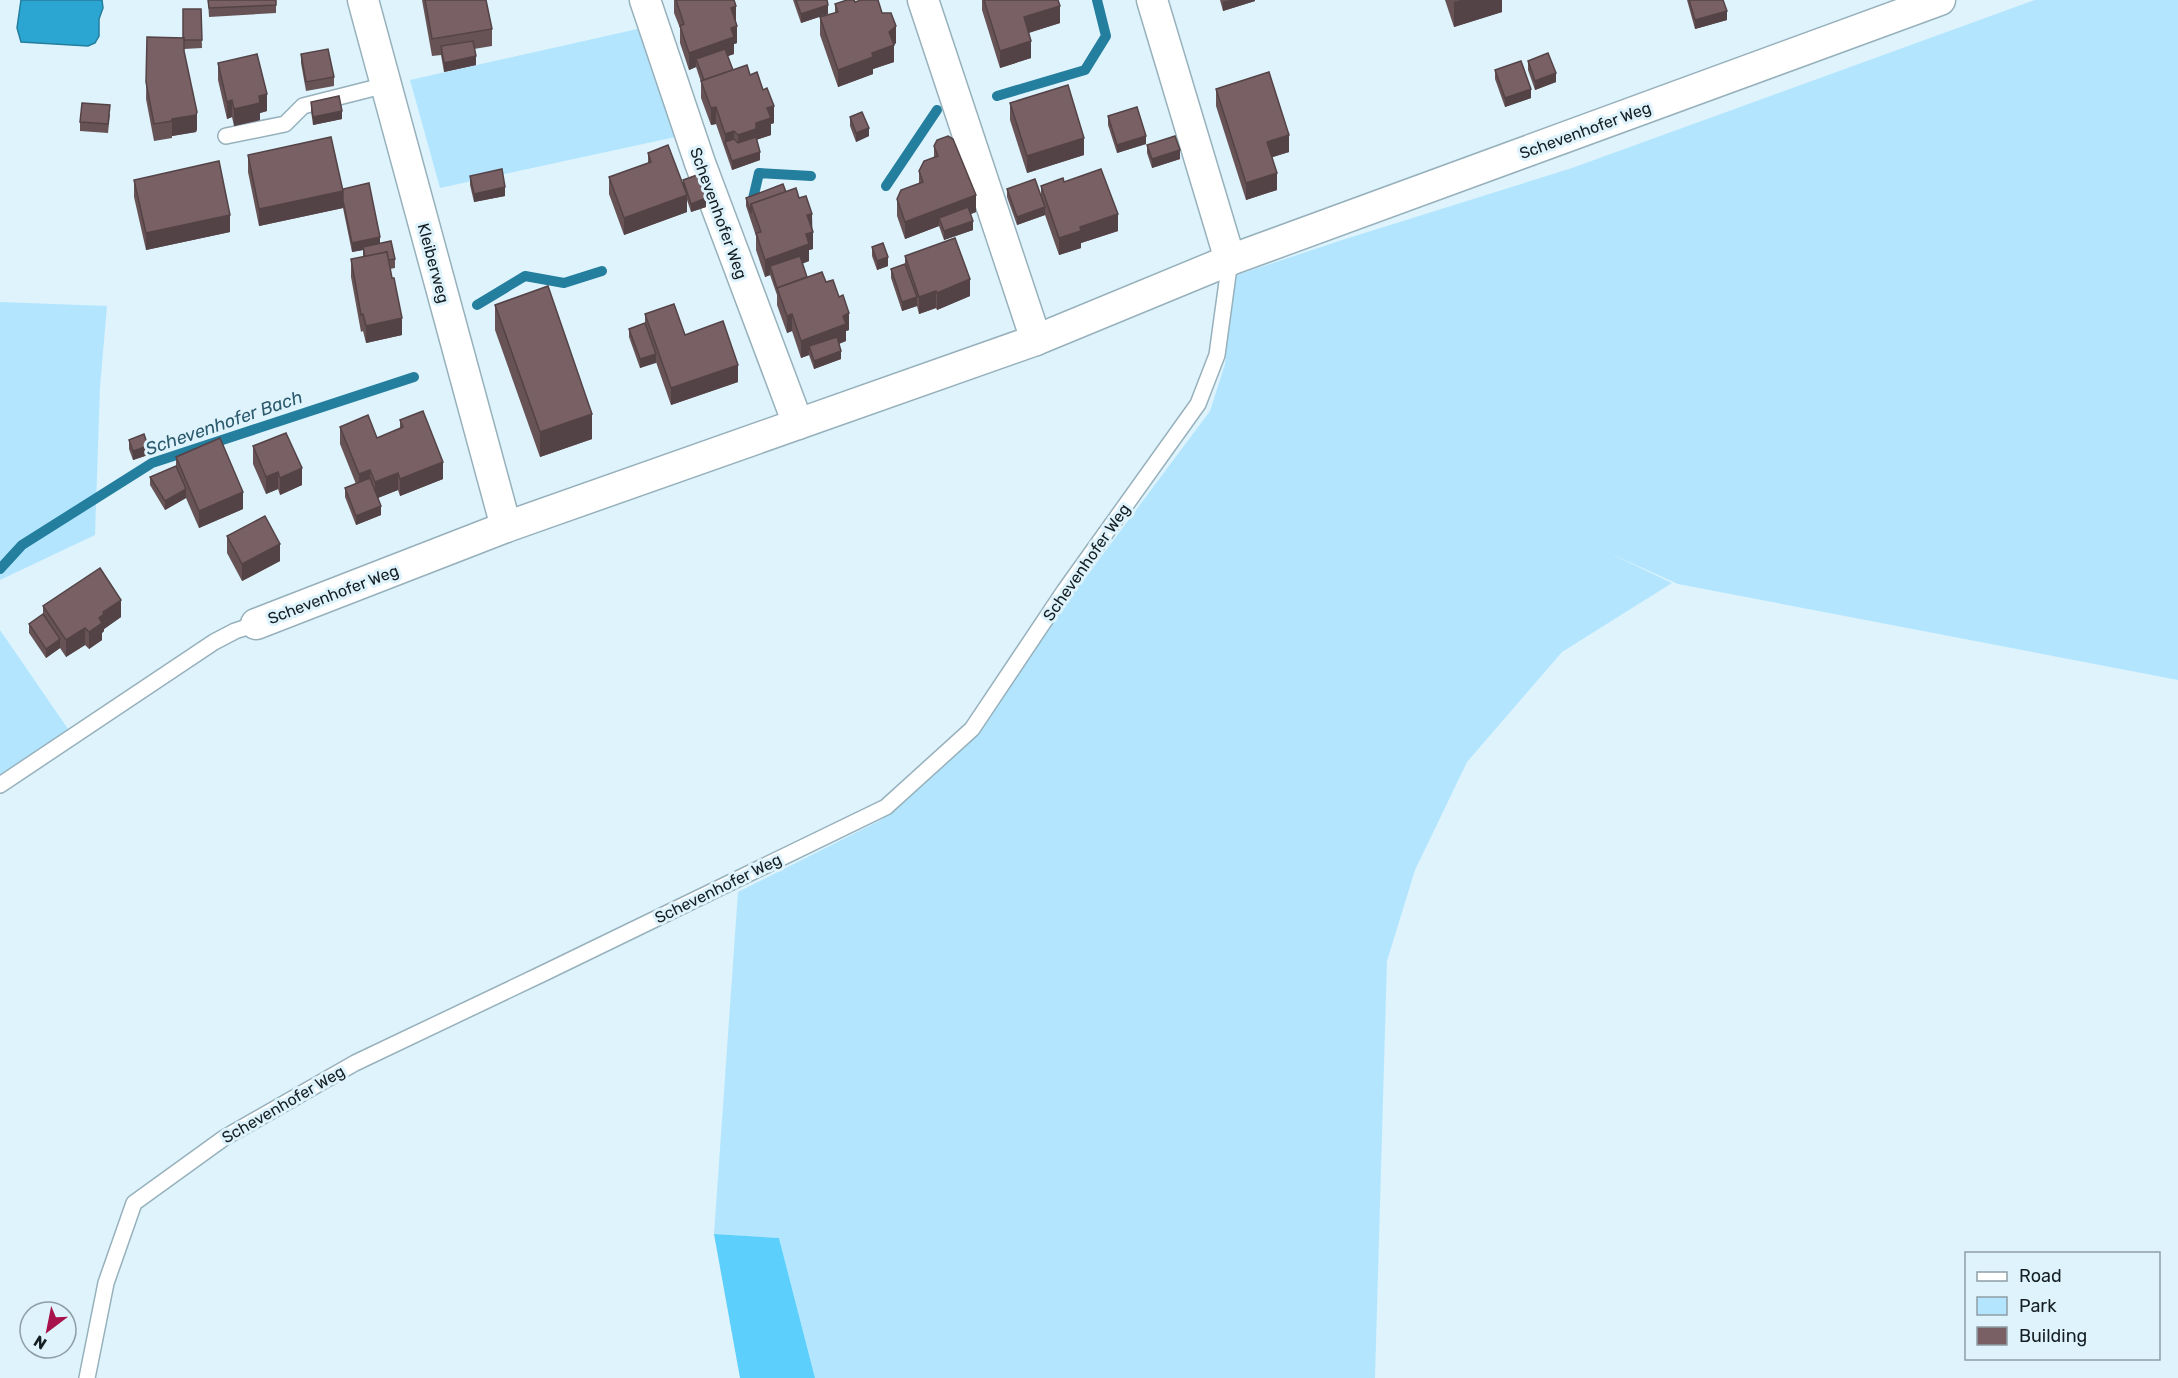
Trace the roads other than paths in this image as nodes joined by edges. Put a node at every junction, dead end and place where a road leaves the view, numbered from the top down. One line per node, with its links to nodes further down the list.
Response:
1 (363, 0): 6 (street, Kleiberweg)
2 (645, 0): 10 (street, Schevenhofer Weg)
3 (923, 0): 9 (street)
4 (1152, 0): 8 (street, Schevenhofer Weg)
5 (1940, 0): 8 (street, Schevenhofer Weg)
6 (386, 85): 7 (lane); 11 (street, Kleiberweg)
7 (226, 136)
8 (1230, 260): 9 (street, Schevenhofer Weg); 14 (lane, Schevenhofer Weg)
9 (1036, 340): 10 (street, Schevenhofer Weg)
10 (798, 424): 11 (street, Schevenhofer Weg)
11 (506, 527): 12 (street, Schevenhofer Weg)
12 (256, 624): 13 (lane, Schevenhofer Weg)
13 (0, 785)
14 (87, 1378)

